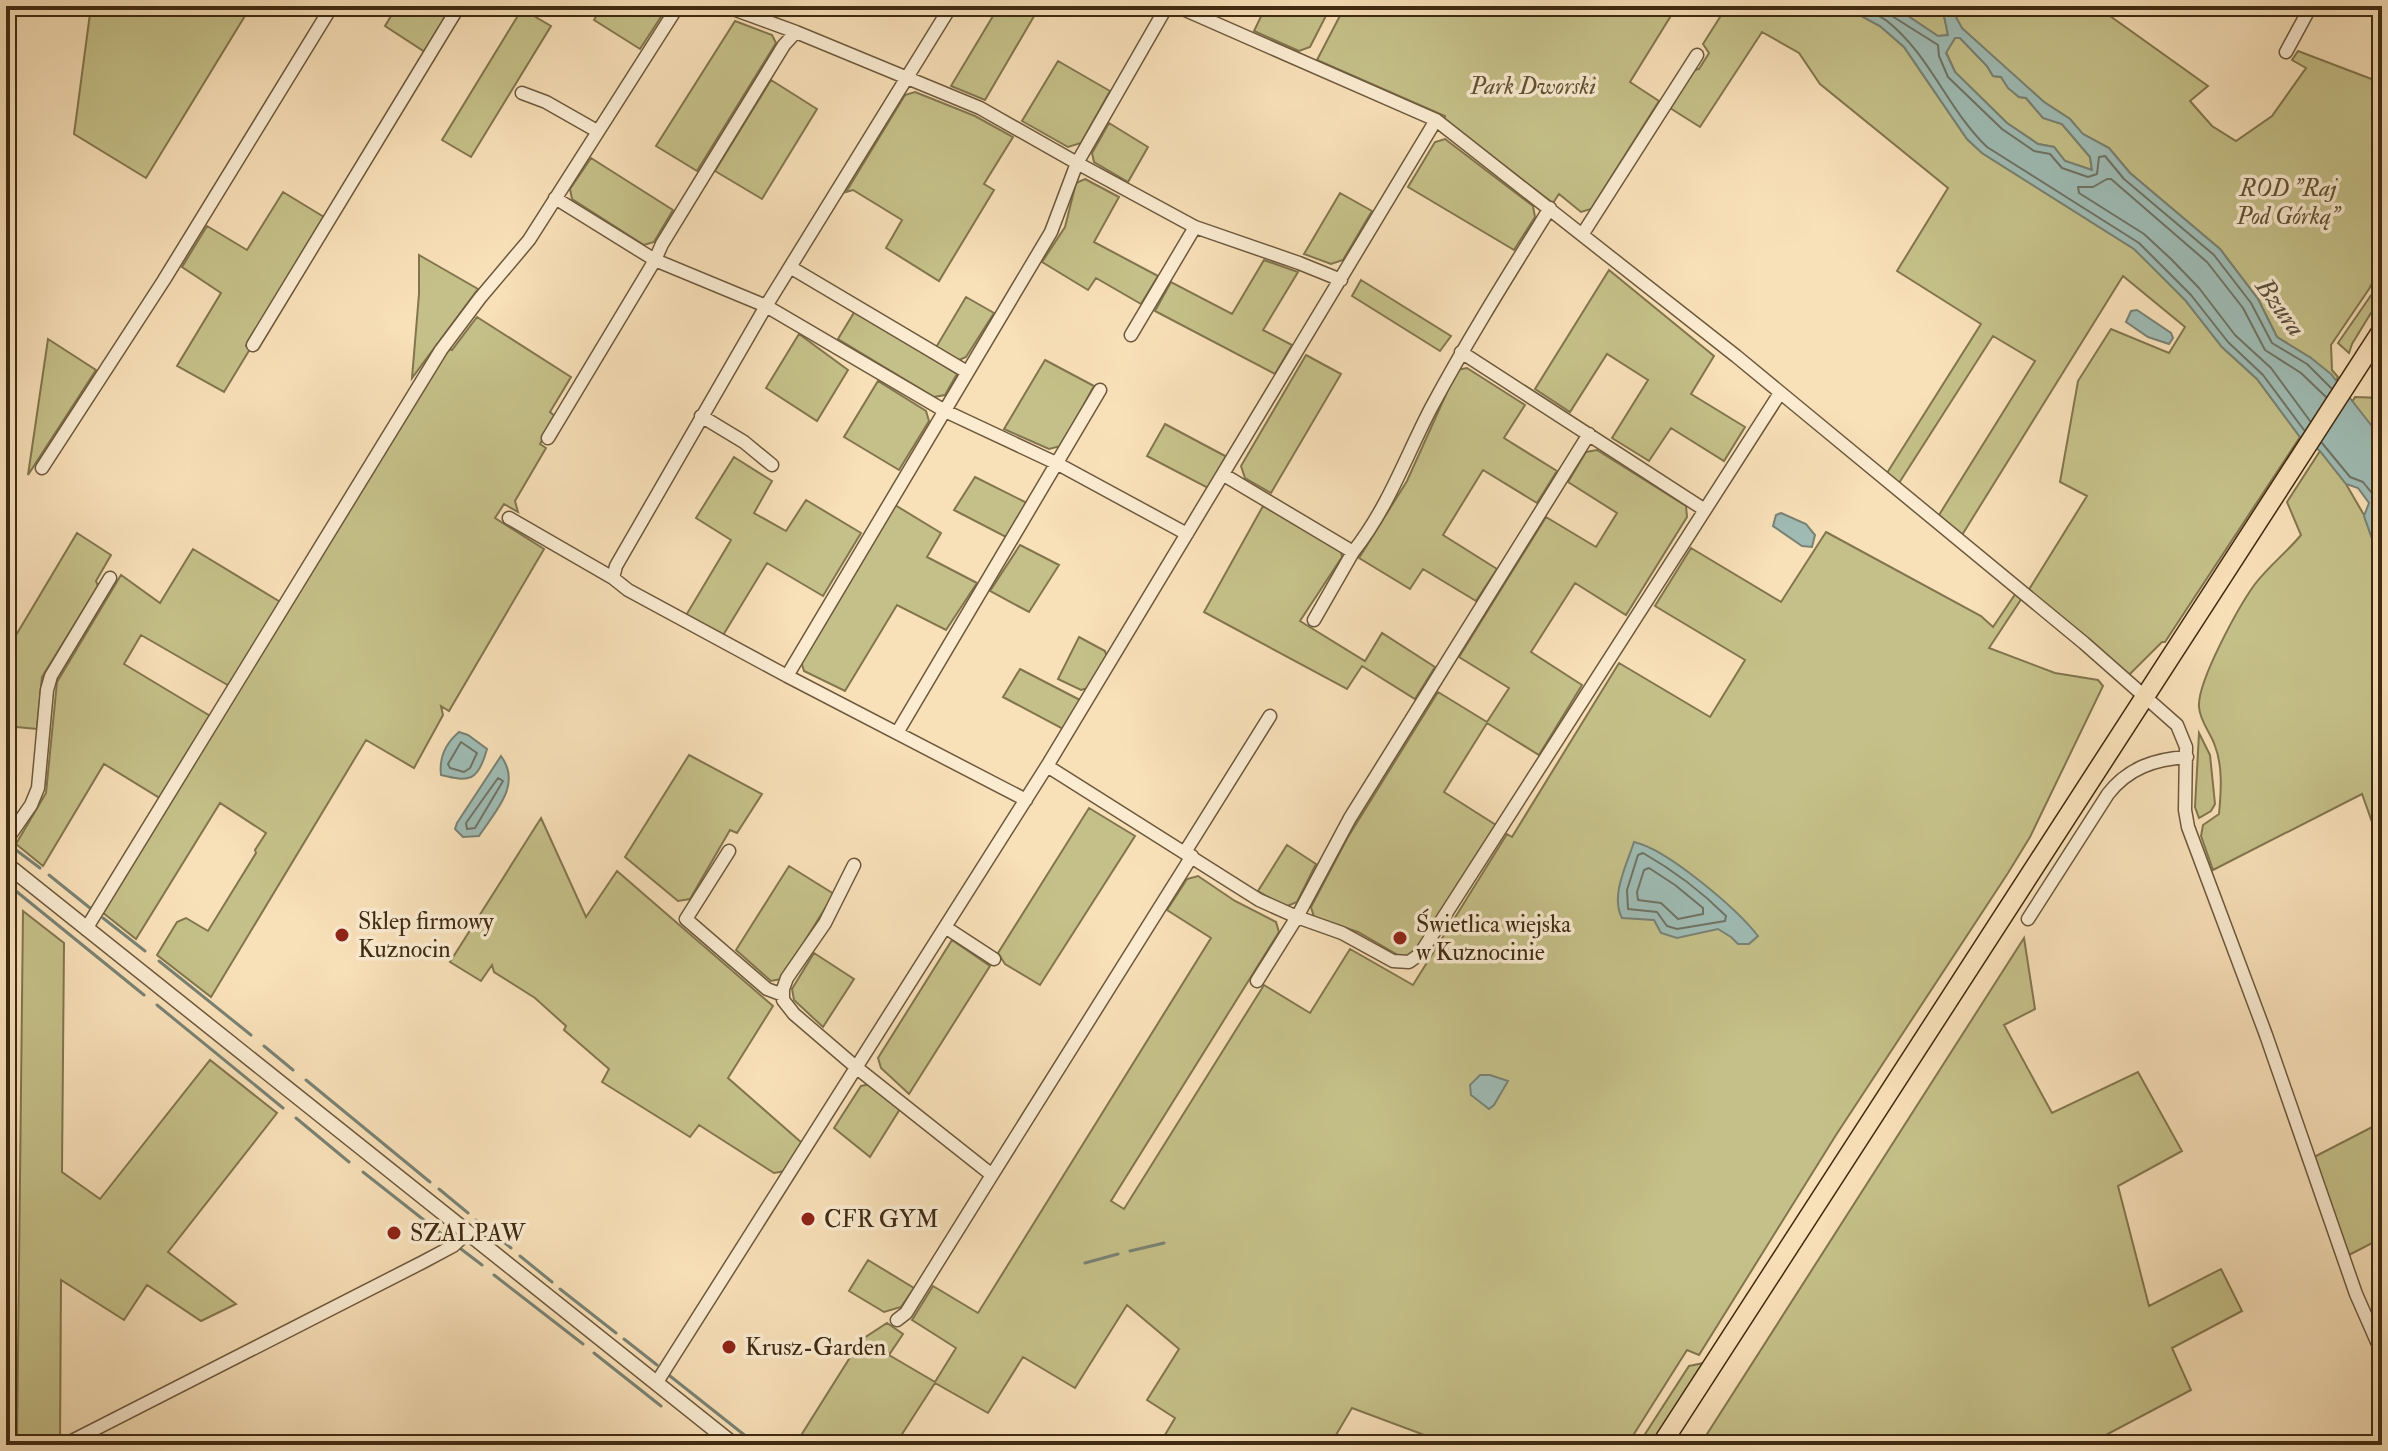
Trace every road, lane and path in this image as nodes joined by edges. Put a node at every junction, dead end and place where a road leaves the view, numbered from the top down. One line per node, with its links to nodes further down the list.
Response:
1 (332, 6): 38 (street)
2 (459, 6): 27 (street)
3 (678, 6): 15 (street)
4 (725, 6): 9 (street)
5 (951, 6): 12 (street)
6 (1167, 6): 16 (street)
7 (1176, 6): 14 (street)
8 (2311, 6): 10 (street)
9 (796, 32): 12 (street); 21 (street)
10 (2286, 52)
11 (1697, 55): 20 (street)
12 (907, 78): 16 (street); 22 (street)
13 (522, 93): 15 (street)
14 (1436, 120): 18 (street); 23 (street)
15 (597, 131): 17 (street)
16 (1077, 163): 19 (street); 29 (street)
17 (555, 198): 21 (street); 62 (street)
18 (1550, 208): 20 (street); 28 (street)
19 (1195, 227): 23 (street); 26 (street)
20 (1582, 235): 31 (street)
21 (655, 260): 24 (street); 35 (street)
22 (790, 267): 24 (street); 29 (street)
23 (1341, 280): 39 (street)
24 (766, 306): 32 (street); 33 (street)
25 (2382, 330): 48 (main road)
26 (1131, 335)
27 (253, 345)
28 (1461, 352): 34 (street); 43 (street)
29 (967, 372): 32 (street)
30 (1100, 390): 36 (street)
31 (1780, 393): 40 (street); 48 (street)
32 (945, 411): 36 (street); 47 (street)
33 (701, 416): 37 (street); 45 (street)
34 (1589, 434): 40 (street); 59 (street)
35 (548, 438)
36 (1058, 464): 42 (street); 50 (street)
37 (772, 465)
38 (42, 468)
39 (1224, 475): 42 (street); 43 (street)
40 (1705, 510): 59 (street)
41 (509, 518): 45 (street)
42 (1187, 534): 52 (street)
43 (1353, 552): 46 (street)
44 (110, 578): 54 (street)
45 (613, 578): 47 (street)
46 (1314, 620)
47 (787, 676): 50 (street)
48 (2145, 696): 51 (street); 74 (main road)
49 (1270, 716): 56 (street)
50 (897, 733): 53 (street)
51 (2187, 757): 60 (street); 70 (street)
52 (1047, 766): 53 (street); 56 (street)
53 (1026, 800): 61 (street)
54 (6, 841)
55 (729, 851): 65 (street)
56 (1188, 854): 59 (street); 67 (street)
57 (6, 864): 62 (street)
58 (854, 865): 65 (street)
59 (1297, 917): 64 (street)
60 (2028, 919)
61 (945, 927): 63 (street); 66 (street)
62 (86, 929): 68 (street)
63 (994, 959)
64 (1257, 981)
65 (783, 995): 66 (street)
66 (857, 1068): 67 (street); 71 (street)
67 (992, 1175): 69 (street)
68 (466, 1234): 71 (street); 72 (street)
69 (897, 1320)
70 (2382, 1353)
71 (657, 1382): 73 (street)
72 (64, 1445)
73 (734, 1445)
74 (1661, 1445)

